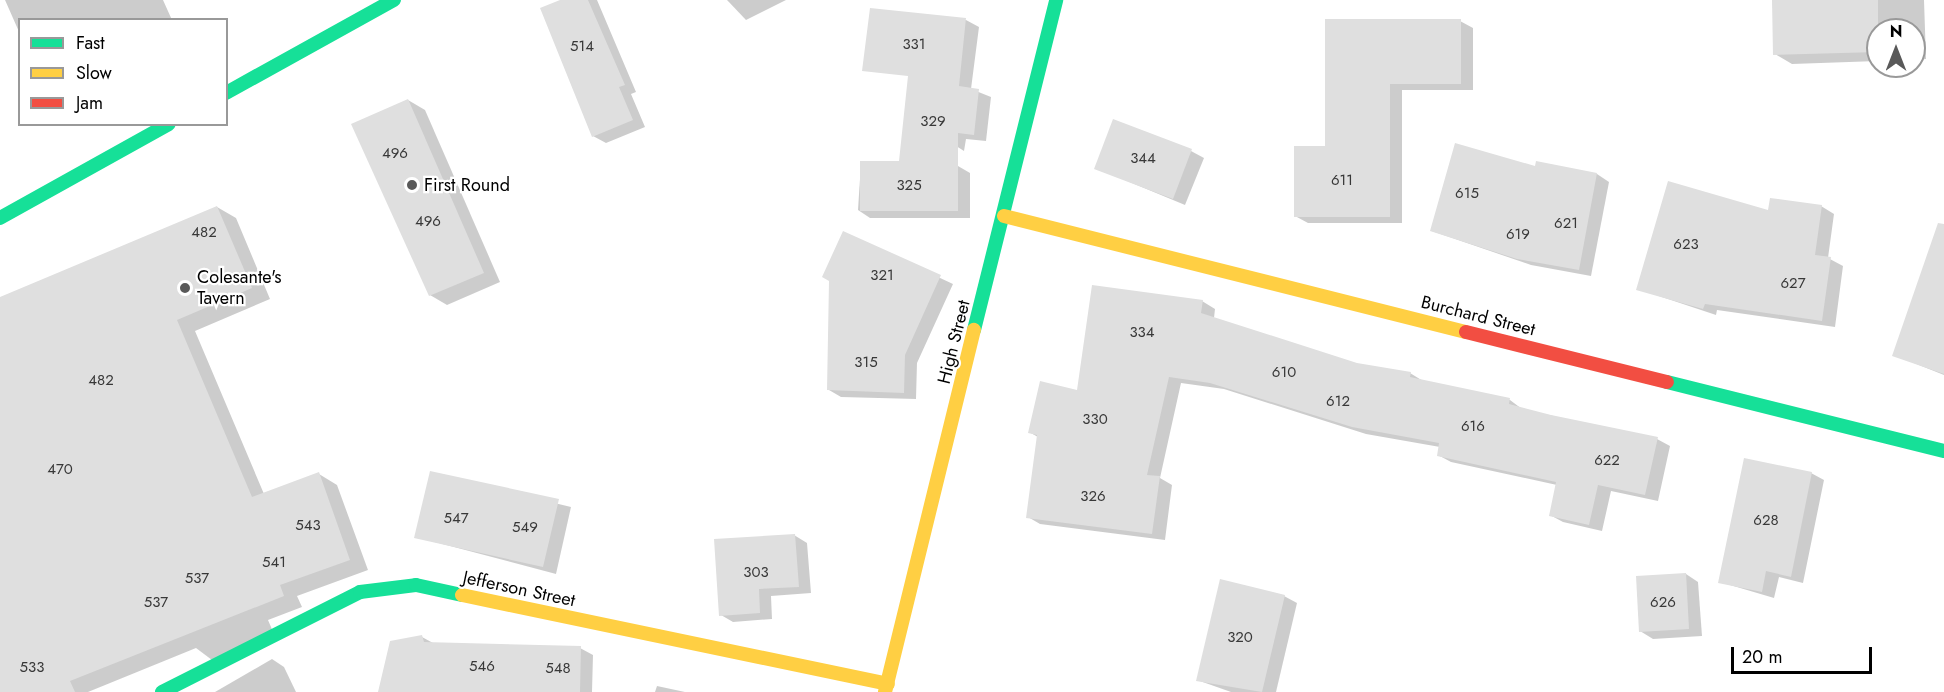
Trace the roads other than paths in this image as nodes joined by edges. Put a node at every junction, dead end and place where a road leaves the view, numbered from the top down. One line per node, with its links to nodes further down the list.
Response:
1 (394, 0): 3 (street)
2 (1056, 0): 5 (street, High Street)
3 (228, 92)
4 (165, 126): 6 (street)
5 (1004, 216): 7 (street, Burchard Street); 8 (street, High Street)
6 (0, 218)
7 (1944, 451)
8 (886, 688): 9 (street, Jefferson Street)
9 (162, 692)

